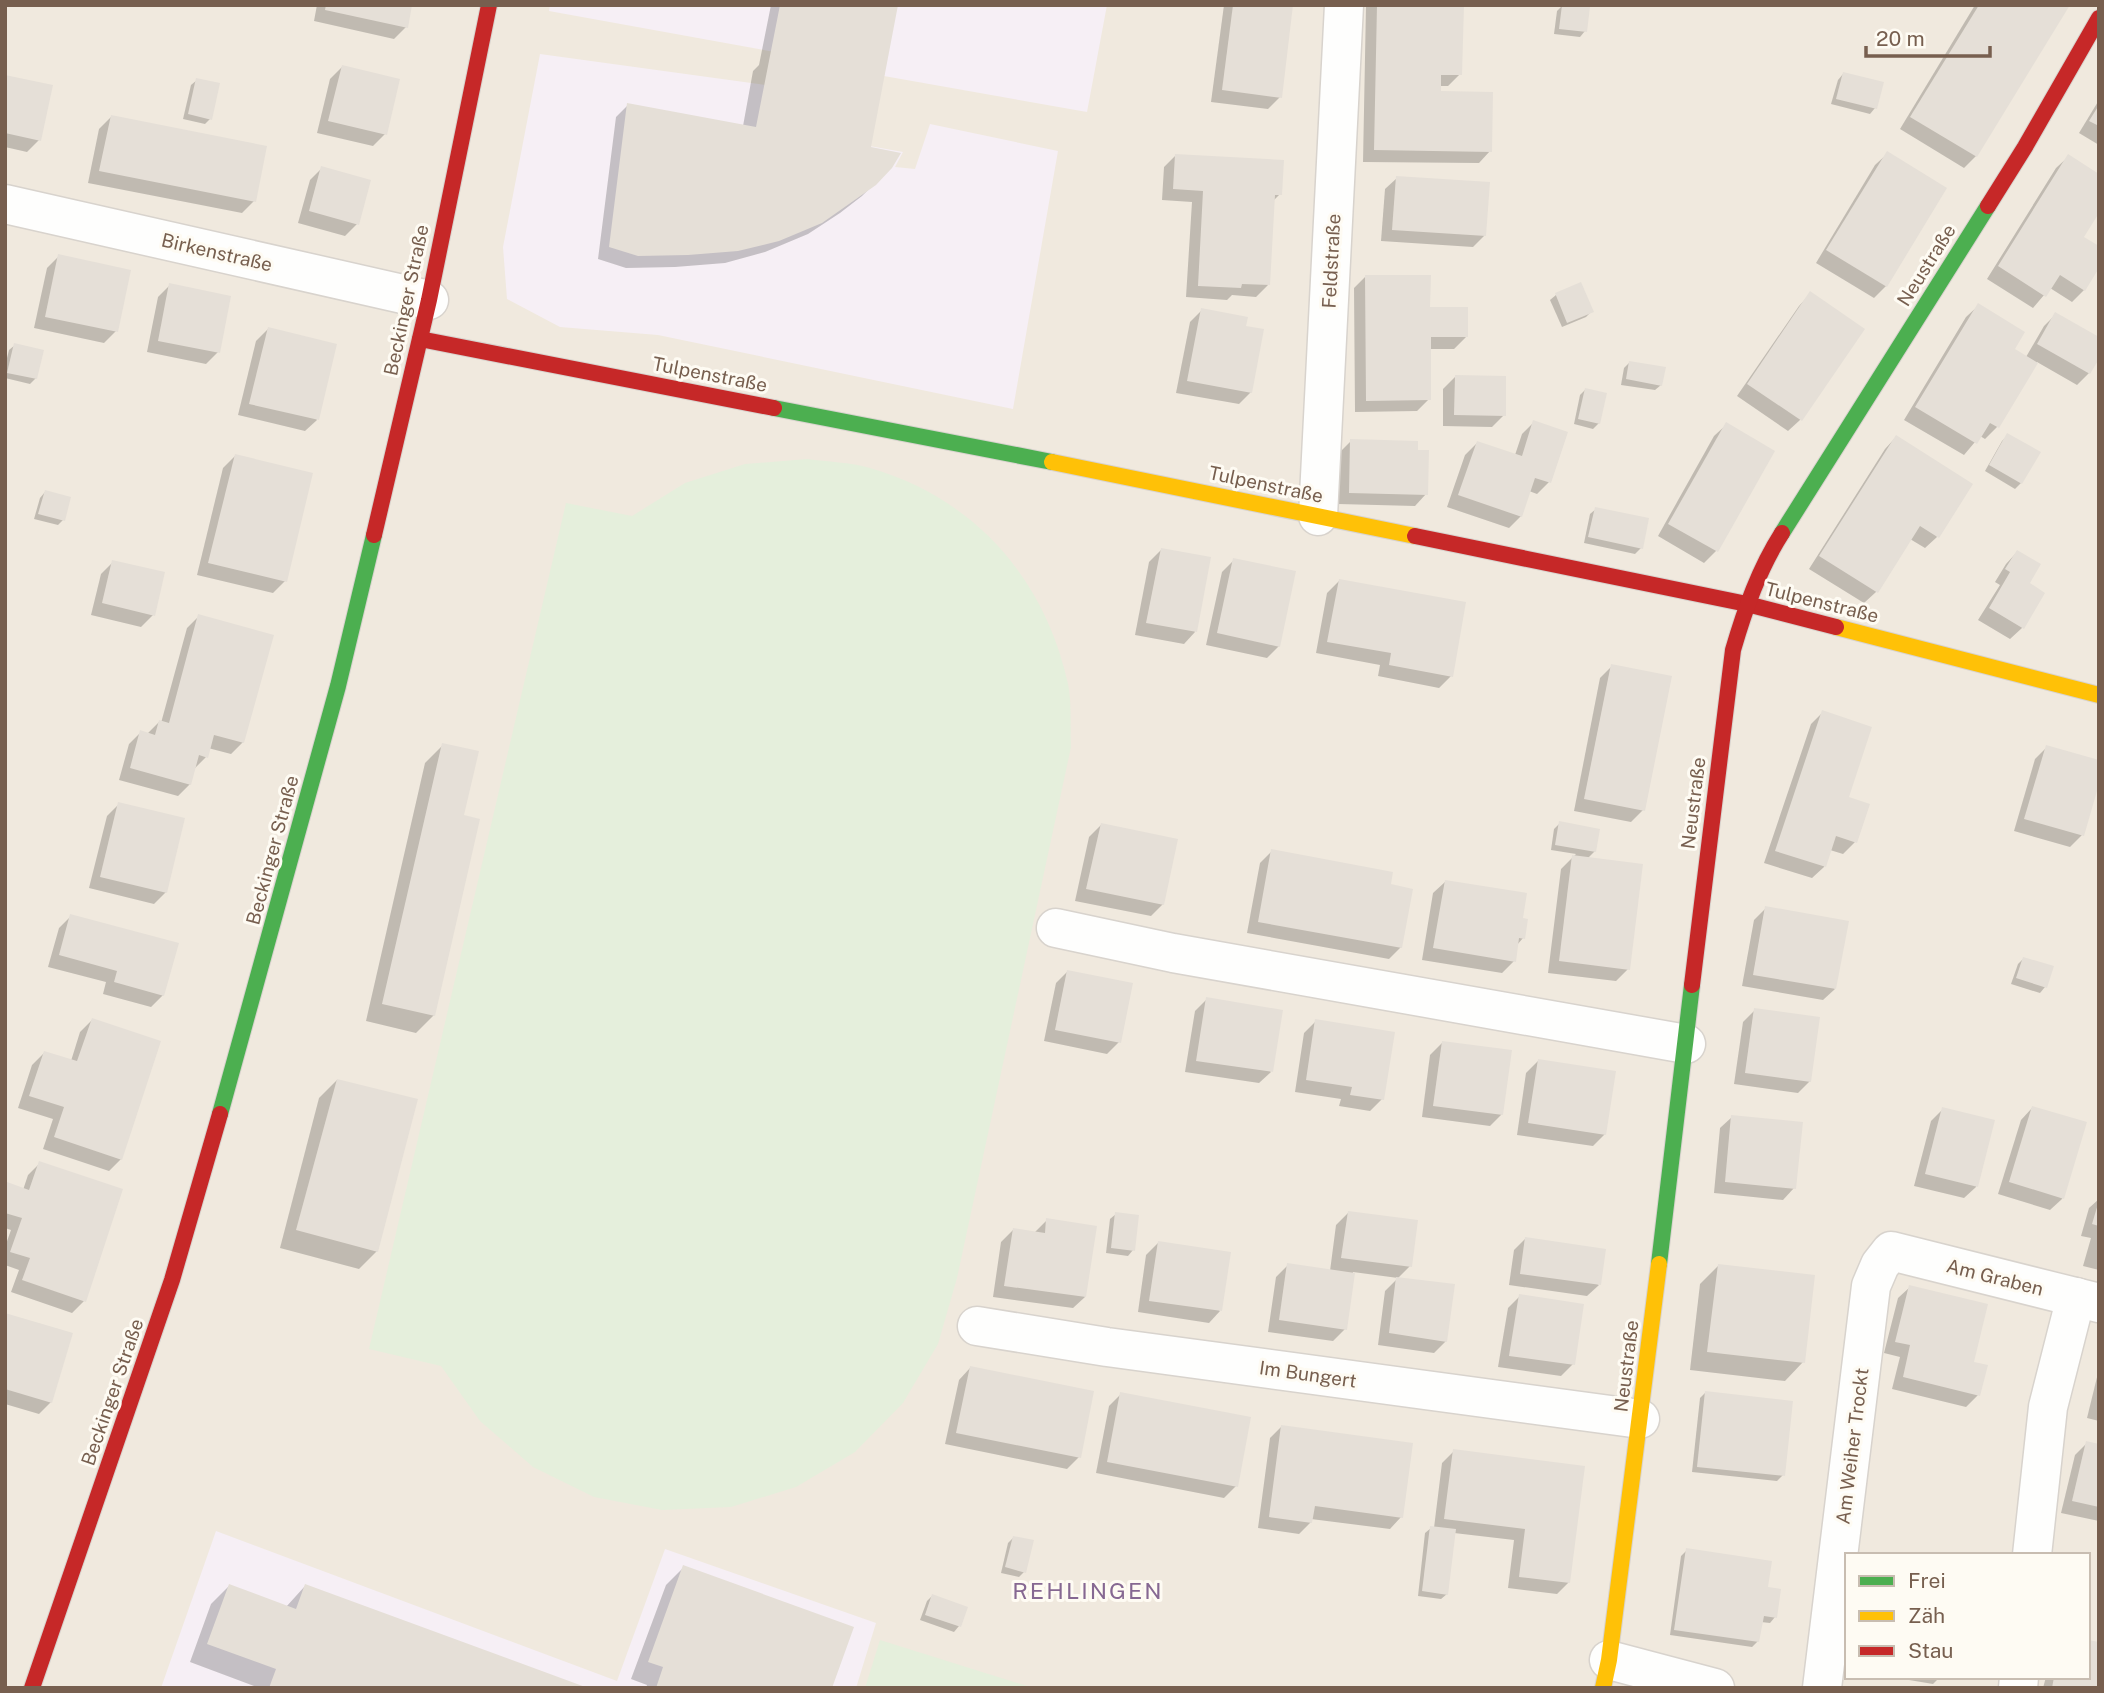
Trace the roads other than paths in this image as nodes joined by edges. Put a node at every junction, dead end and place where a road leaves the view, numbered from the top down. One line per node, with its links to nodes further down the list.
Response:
1 (489, 5): 5 (street, Beckinger Straße)
2 (1344, 5): 7 (street, Feldstraße)
3 (2099, 18): 8 (street, Neustraße)
4 (5, 204): 5 (street, Birkenstraße)
5 (429, 300): 6 (street, Beckinger Straße)
6 (420, 340): 7 (street, Tulpenstraße); 18 (street, Beckinger Straße)
7 (1318, 516): 8 (street, Tulpenstraße)
8 (1747, 604): 9 (street, Tulpenstraße); 11 (street, Neustraße)
9 (2099, 695)
10 (1056, 928): 11 (street)
11 (1686, 1044): 15 (street, Neustraße)
12 (1891, 1251): 13 (street, Am Graben); 20 (street, Am Weiher Trockt)
13 (2087, 1300): 16 (street)
14 (977, 1326): 15 (street, Im Bungert)
15 (1640, 1419): 17 (street, Neustraße)
16 (2032, 1553)
17 (1606, 1674): 19 (street)
18 (32, 1688)
19 (1715, 1688)
20 (1822, 1688)

